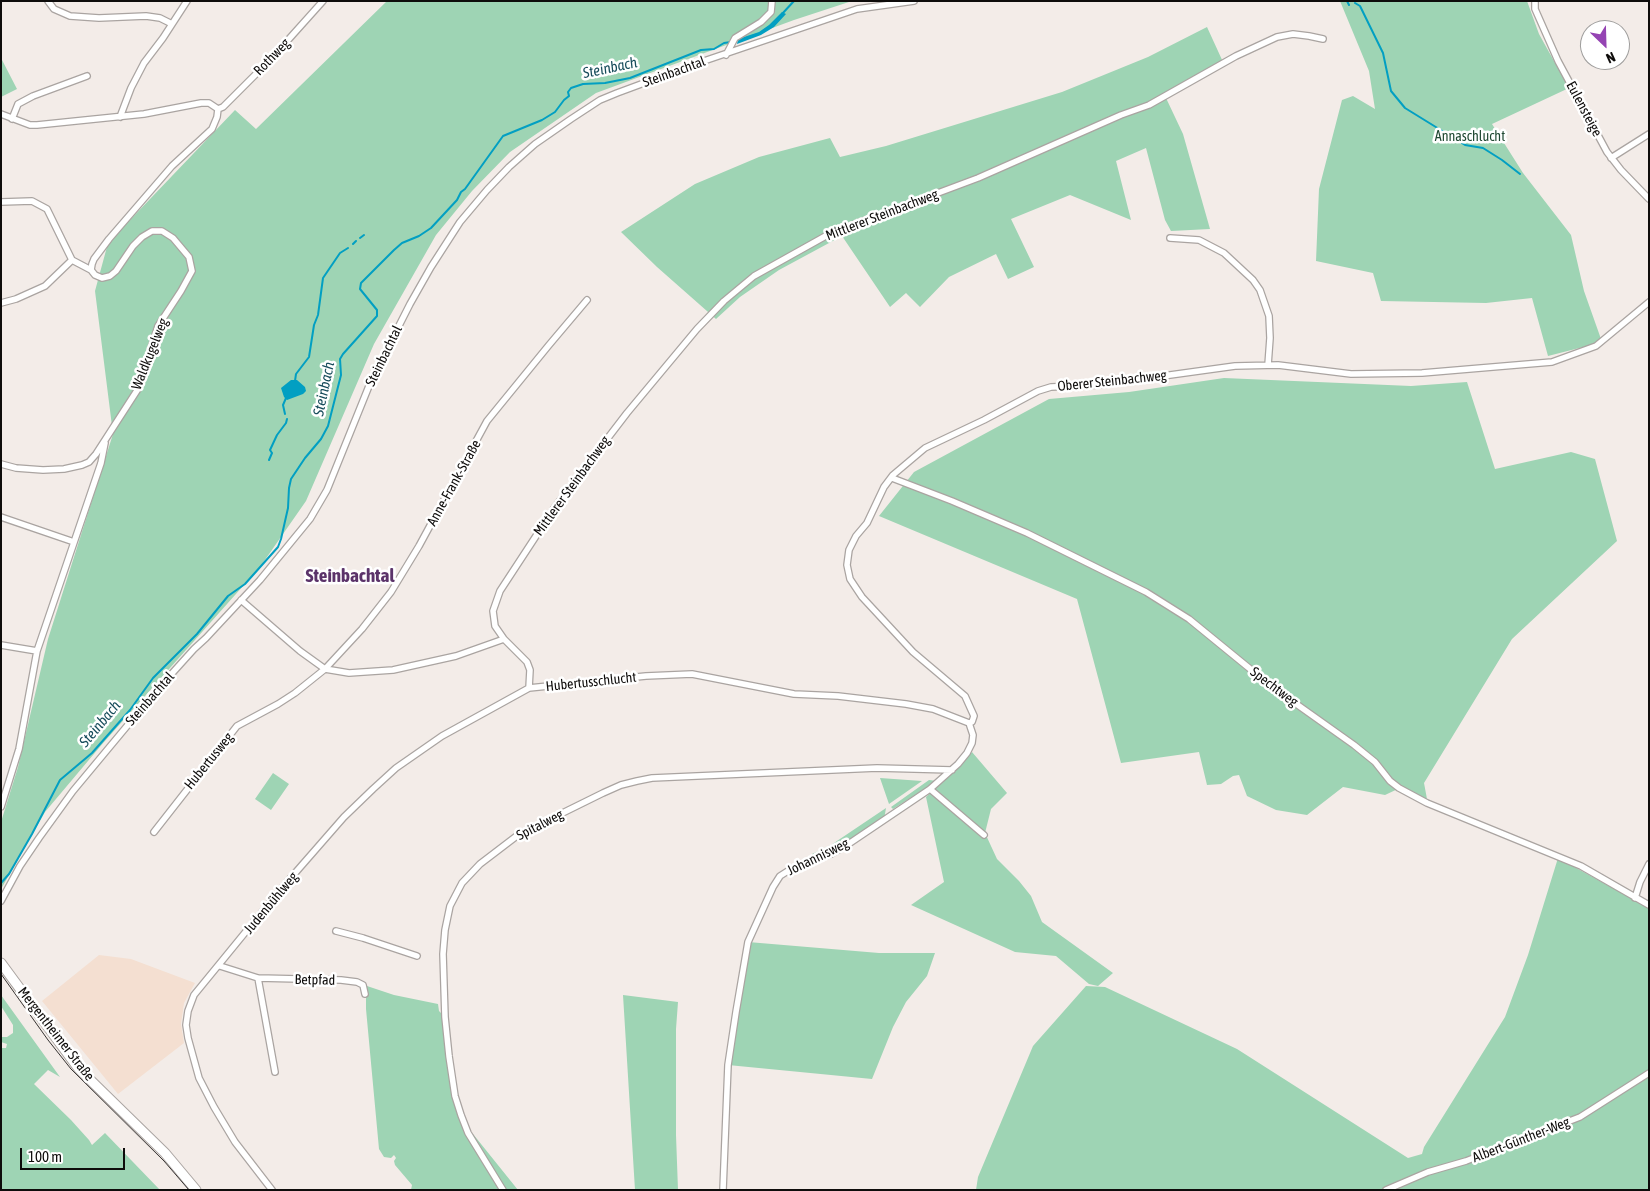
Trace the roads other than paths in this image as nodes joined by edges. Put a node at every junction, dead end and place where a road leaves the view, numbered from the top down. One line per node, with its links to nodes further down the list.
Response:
1 (48, 1): 7 (street)
2 (187, 1): 7 (street)
3 (323, 1): 11 (street, Rothweg)
4 (772, 1): 9 (street)
5 (914, 1): 9 (street, Steinbachtal)
6 (1535, 1): 16 (street, Eulensteige)
7 (172, 24): 13 (street)
8 (1322, 39): 32 (street, Mittlerer Steinbachweg)
9 (726, 55): 31 (street, Steinbachtal)
10 (87, 76): 14 (street)
11 (218, 109): 13 (street); 21 (street)
12 (1, 114): 14 (street)
13 (120, 117): 14 (street)
14 (12, 119)
15 (1649, 134): 16 (street)
16 (1611, 158): 17 (street, Eulensteige)
17 (1649, 199)
18 (1, 202): 20 (street)
19 (1170, 238): 25 (street)
20 (72, 260): 21 (street); 23 (street)
21 (91, 270): 26 (street, Waldkugelweg)
22 (587, 300): 35 (street, Anne-Frank-Straße)
23 (1, 303)
24 (1648, 303): 25 (street, Oberer Steinbachweg)
25 (1268, 365): 28 (street, Oberer Steinbachweg)
26 (106, 438): 27 (street); 30 (street, Waldkugelweg)
27 (1, 464)
28 (892, 478): 37 (street, Oberer Steinbachweg); 44 (street, Spechtweg)
29 (1, 517): 30 (street)
30 (74, 542): 34 (street, Waldkugelweg)
31 (242, 600): 35 (street); 45 (street, Steinbachtal)
32 (504, 639): 35 (street); 36 (street, Hubertusschlucht)
33 (1, 645): 34 (street)
34 (37, 651): 40 (street, Waldkugelweg)
35 (325, 669): 41 (street, Hubertusweg)
36 (529, 687): 37 (street, Hubertusschlucht); 50 (street, Judenbühlweg)
37 (969, 723): 38 (street, Johannisweg)
38 (952, 770): 39 (street, Johannisweg); 57 (street, Spitalweg)
39 (930, 789): 42 (street); 58 (street, Johannisweg)
40 (1, 807)
41 (154, 832)
42 (984, 835)
43 (1649, 864): 44 (street)
44 (1635, 898): 46 (street, Spechtweg)
45 (1, 901)
46 (1649, 905)
47 (336, 931): 48 (street)
48 (417, 956)
49 (1, 963): 55 (main road, Mergentheimer Straße)
50 (220, 966): 51 (street, Betpfad); 56 (street, Judenbühlweg)
51 (258, 978): 52 (street, Betpfad); 53 (street)
52 (365, 994)
53 (274, 1072)
54 (1649, 1073): 59 (street, Albert-Günther-Weg)
55 (196, 1190)
56 (272, 1190)
57 (503, 1190)
58 (723, 1190)
59 (1386, 1190)

